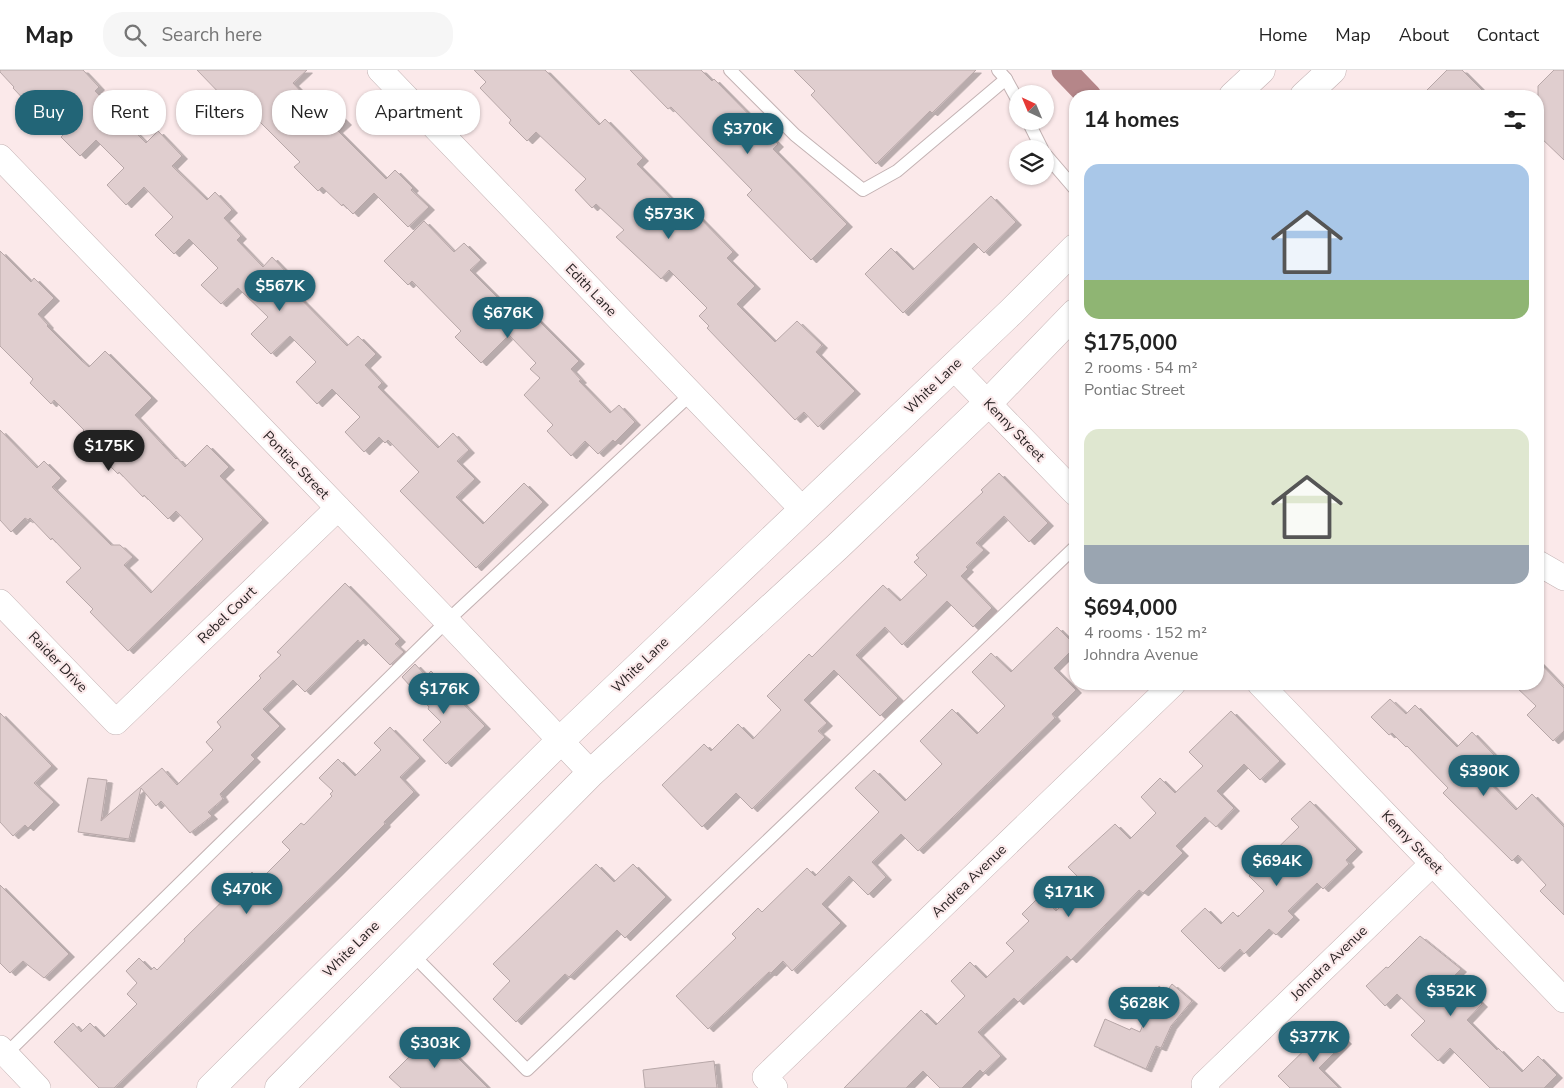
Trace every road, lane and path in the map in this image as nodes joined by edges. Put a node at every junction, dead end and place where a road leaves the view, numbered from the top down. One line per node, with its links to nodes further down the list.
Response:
1 (380, 70): 15 (street, Edith Lane)
2 (730, 70): 5 (lane)
3 (1261, 70): 7 (main road)
4 (1332, 70): 8 (main road)
5 (1002, 74): 6 (lane)
6 (1009, 86)
7 (1239, 90)
8 (1310, 90)
9 (0, 157): 18 (street, Pontiac Street)
10 (1054, 164): 11 (lane)
11 (1069, 182)
12 (1069, 254): 14 (main road, White Lane)
13 (1069, 319): 16 (main road)
14 (953, 367): 16 (street, Kenny Street); 19 (main road, White Lane)
15 (691, 394): 19 (street, Edith Lane); 24 (lane)
16 (988, 402): 17 (street, Kenny Street); 29 (main road)
17 (1069, 487)
18 (338, 508): 24 (street, Pontiac Street); 27 (street, Rebel Court)
19 (803, 510): 28 (main road, White Lane)
20 (1069, 554): 31 (lane)
21 (1544, 566): 22 (street)
22 (1564, 578)
23 (0, 602): 27 (street, Raider Drive)
24 (448, 622): 28 (street, Pontiac Street); 33 (lane)
25 (1167, 690): 34 (street, Andrea Avenue)
26 (1266, 690): 30 (street, Kenny Street)
27 (116, 722)
28 (561, 740): 29 (street, Pontiac Street); 37 (main road, White Lane)
29 (592, 774): 31 (main road)
30 (1433, 863): 32 (street, Kenny Street); 35 (street, Johndra Avenue)
31 (412, 954): 38 (main road)
32 (1564, 1000)
33 (3, 1051): 36 (street)
34 (770, 1083)
35 (1206, 1086)
36 (38, 1088)
37 (211, 1088)
38 (279, 1088)

